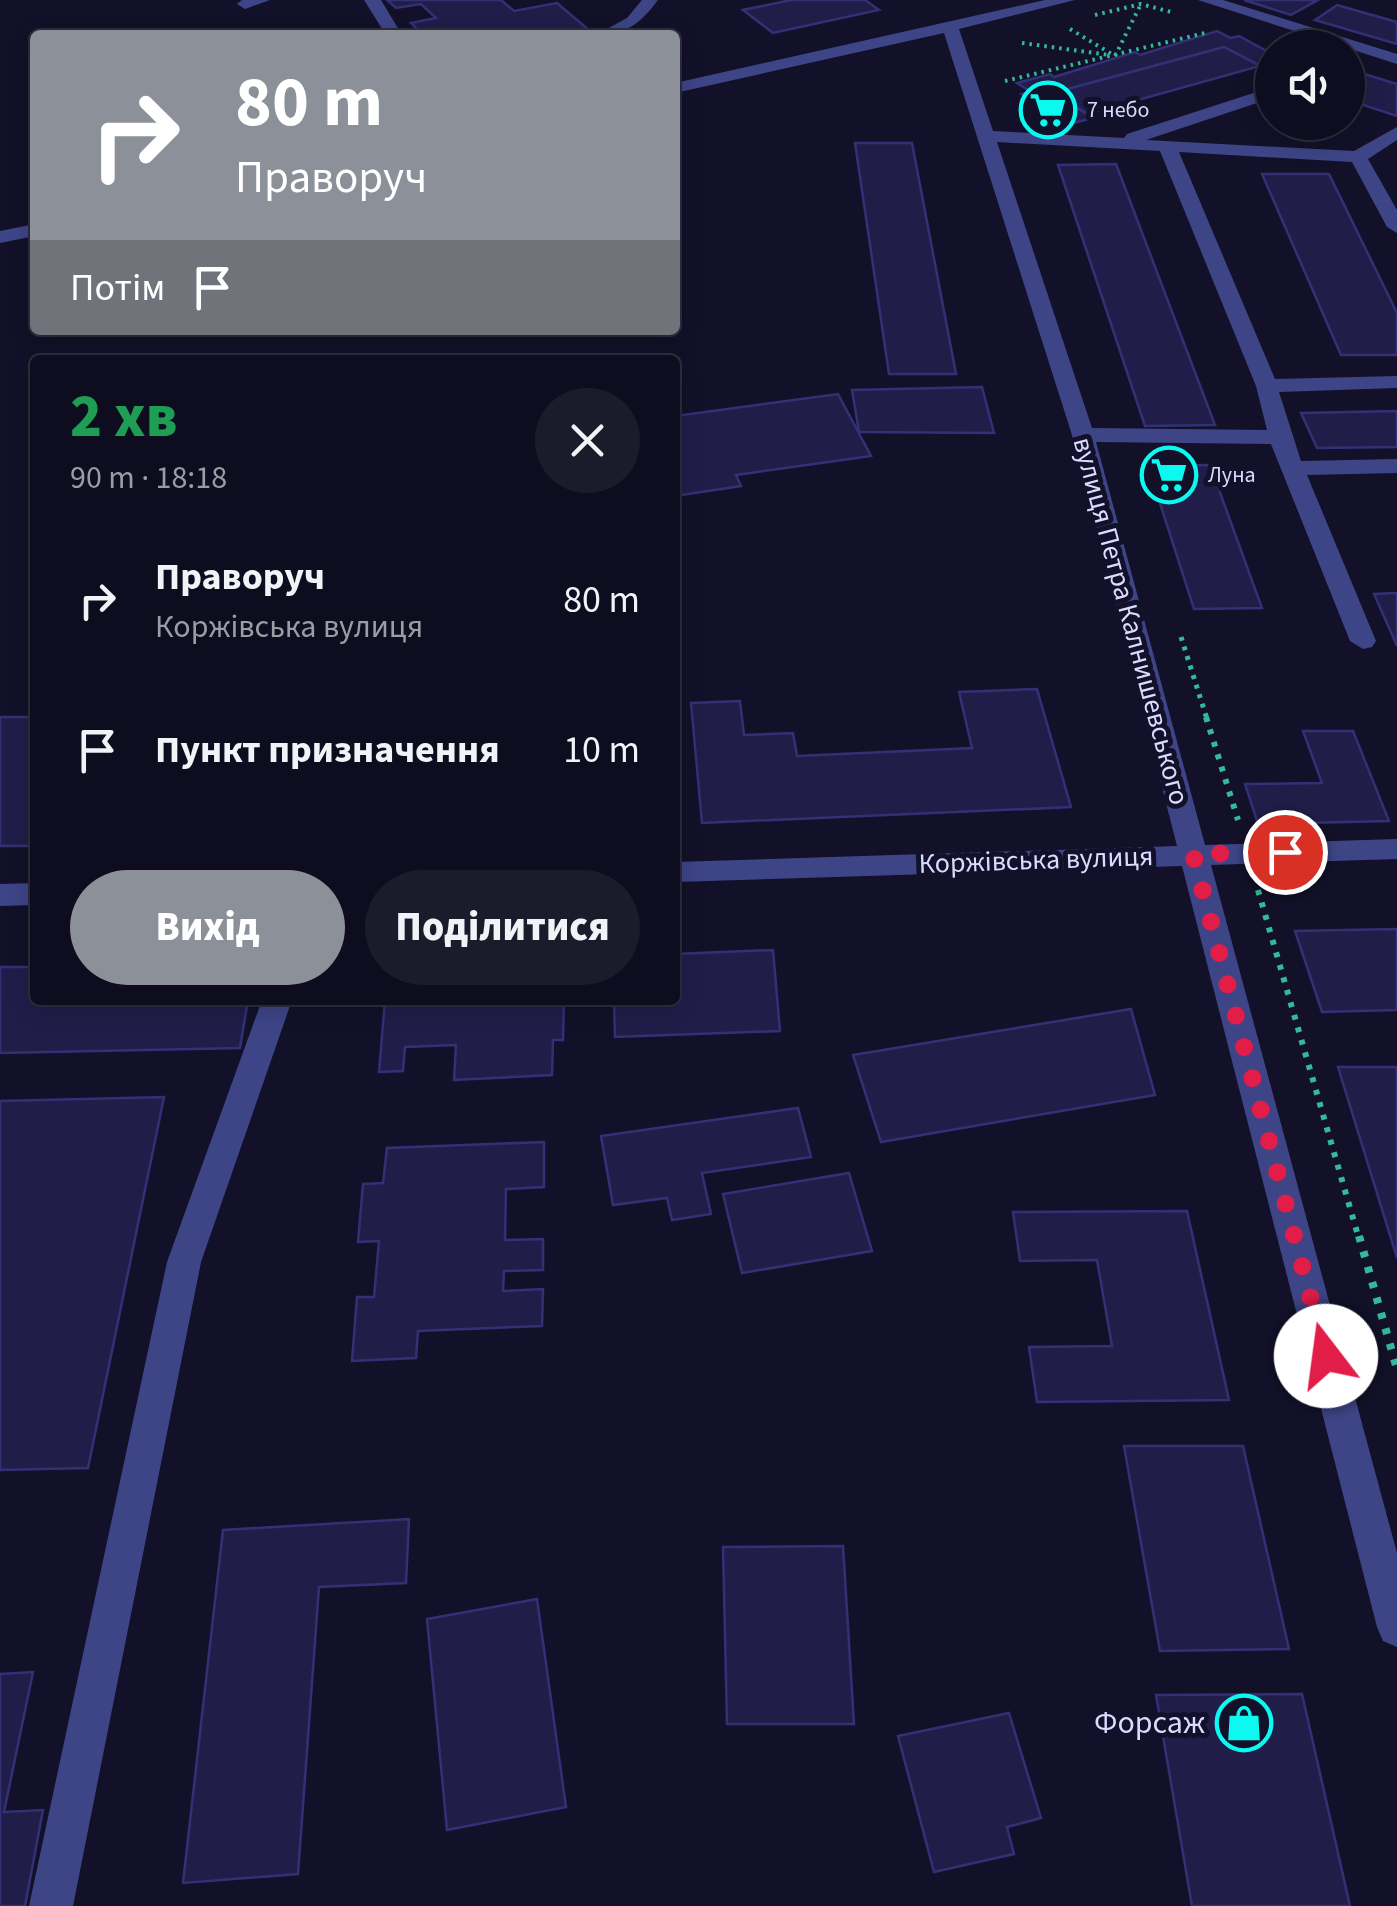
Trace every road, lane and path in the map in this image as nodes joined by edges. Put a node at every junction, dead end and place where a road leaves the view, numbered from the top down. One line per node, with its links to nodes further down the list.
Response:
1 (372, 0): 10 (street)
2 (650, 0): 11 (street)
3 (1068, 0): 9 (street)
4 (1206, 0): 15 (street)
5 (1141, 4): 6 (path); 7 (path); 14 (path)
6 (1176, 13)
7 (1093, 16)
8 (1077, 19): 14 (path)
9 (950, 27): 17 (street); 20 (street, вулиця Петра Калнишевського)
10 (392, 30)
11 (614, 30)
12 (1211, 31): 14 (path)
13 (1010, 42): 14 (path)
14 (1115, 56): 16 (path)
15 (1397, 58)
16 (1001, 67)
17 (680, 87)
18 (1255, 98): 21 (street)
19 (1397, 132): 23 (street)
20 (986, 136): 21 (street); 31 (street, вулиця Петра Калнишевського)
21 (1116, 144): 22 (street)
22 (1167, 146): 23 (street); 30 (street)
23 (1358, 157): 24 (street)
24 (1375, 188): 25 (street); 26 (street)
25 (1397, 195)
26 (1397, 228)
27 (30, 231): 28 (street)
28 (0, 238)
29 (1397, 382): 30 (street)
30 (1266, 386): 32 (street)
31 (1083, 434): 32 (street); 39 (street, вулиця Петра Калнишевського)
32 (1280, 436): 34 (street)
33 (1397, 466): 34 (street)
34 (1292, 468): 36 (street)
35 (1178, 630): 38 (path)
36 (1363, 641)
37 (1397, 849): 38 (street, Коржівська вулиця)
38 (1248, 853): 39 (street, Коржівська вулиця); 44 (path)
39 (1193, 854): 40 (street, Коржівська вулиця); 45 (street, вулиця Петра Калнишевського)
40 (680, 872)
41 (30, 894): 42 (street)
42 (0, 896)
43 (275, 1005): 46 (street)
44 (1397, 1369)
45 (1397, 1627)
46 (51, 1906)

